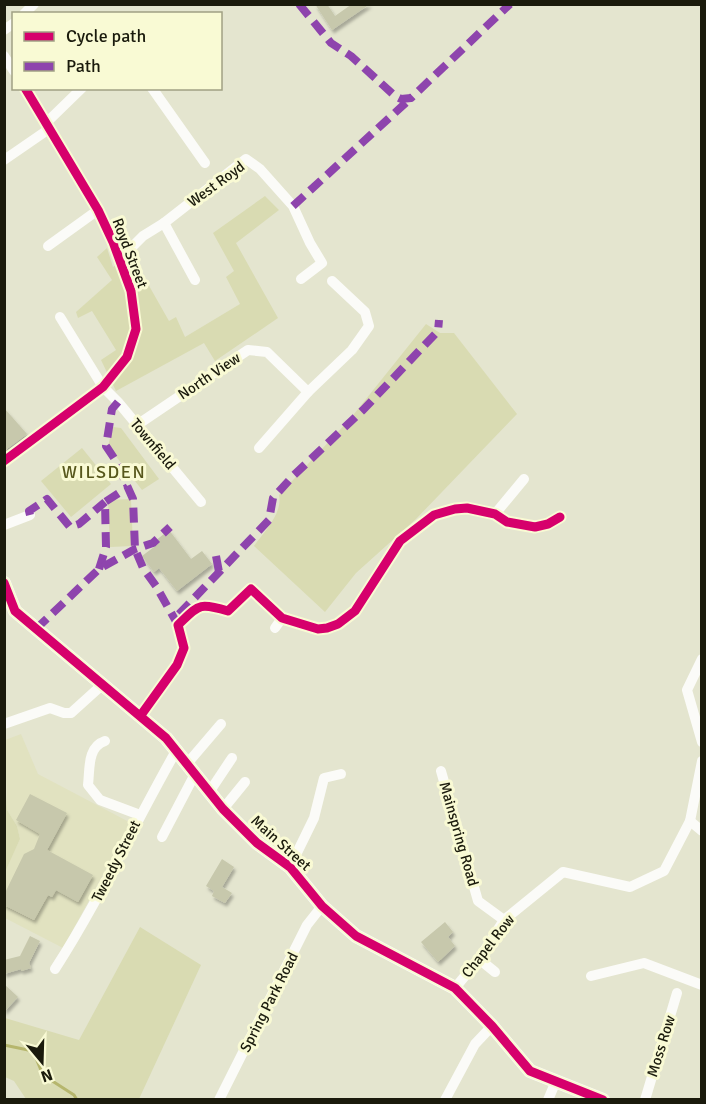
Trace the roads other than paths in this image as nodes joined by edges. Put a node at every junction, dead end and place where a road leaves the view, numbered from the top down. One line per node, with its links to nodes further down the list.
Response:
1 (26, 90): 4 (street, Royd Street)
2 (80, 90): 4 (street)
3 (153, 90): 6 (street)
4 (48, 126): 5 (street); 7 (street, Royd Street)
5 (4, 160)
6 (205, 163)
7 (98, 210): 9 (street); 10 (street, Royd Street)
8 (164, 223): 10 (street, West Royd); 11 (street, West Royd); 12 (street)
9 (48, 246)
10 (120, 259): 15 (street, Royd Street)
11 (301, 279)
12 (195, 280)
13 (332, 281): 16 (street)
14 (60, 317): 15 (street, Townfield)
15 (103, 387): 17 (street, Townfield); 19 (street, Royd Street)
16 (308, 392): 17 (street, North View); 18 (street)
17 (137, 425): 21 (street, Townfield)
18 (259, 448)
19 (4, 461)
20 (524, 479): 22 (street)
21 (201, 502)
22 (495, 514): 24 (street); 27 (street)
23 (30, 515): 25 (street)
24 (560, 517)
25 (4, 525)
26 (4, 583): 30 (street, Main Street)
27 (282, 618): 28 (street); 31 (street)
28 (275, 628)
29 (702, 659): 35 (street)
30 (102, 685): 31 (street, Main Street); 32 (street)
31 (141, 716): 36 (street, Main Street)
32 (4, 724)
33 (221, 724): 39 (street)
34 (105, 741): 45 (street)
35 (702, 742)
36 (176, 751): 39 (street, Main Street); 45 (street, Tweedy Street)
37 (232, 758): 43 (street)
38 (702, 761): 46 (street)
39 (190, 769): 43 (street, Main Street); 48 (street)
40 (441, 771): 51 (street, Mainspring Road)
41 (341, 774): 49 (street)
42 (244, 782): 44 (street)
43 (210, 791): 44 (street, Main Street)
44 (223, 809): 49 (street, Main Street)
45 (140, 815): 53 (street, Tweedy Street)
46 (690, 821): 47 (street); 51 (street, Chapel Row)
47 (702, 831)
48 (162, 837)
49 (290, 867): 50 (street, Main Street)
50 (321, 906): 57 (street, Main Street); 61 (street, Spring Park Road)
51 (504, 920): 52 (street, Chapel Row)
52 (479, 959): 54 (street); 57 (street, Chapel Row)
53 (55, 969)
54 (495, 972)
55 (591, 976): 56 (street)
56 (702, 985)
57 (455, 988): 59 (street, Main Street)
58 (677, 993): 65 (street, Moss Row)
59 (492, 1026): 60 (street, Main Street); 62 (street)
60 (556, 1081): 63 (street); 64 (street, Main Street)
61 (219, 1100)
62 (445, 1100)
63 (548, 1100)
64 (603, 1100)
65 (645, 1100)

